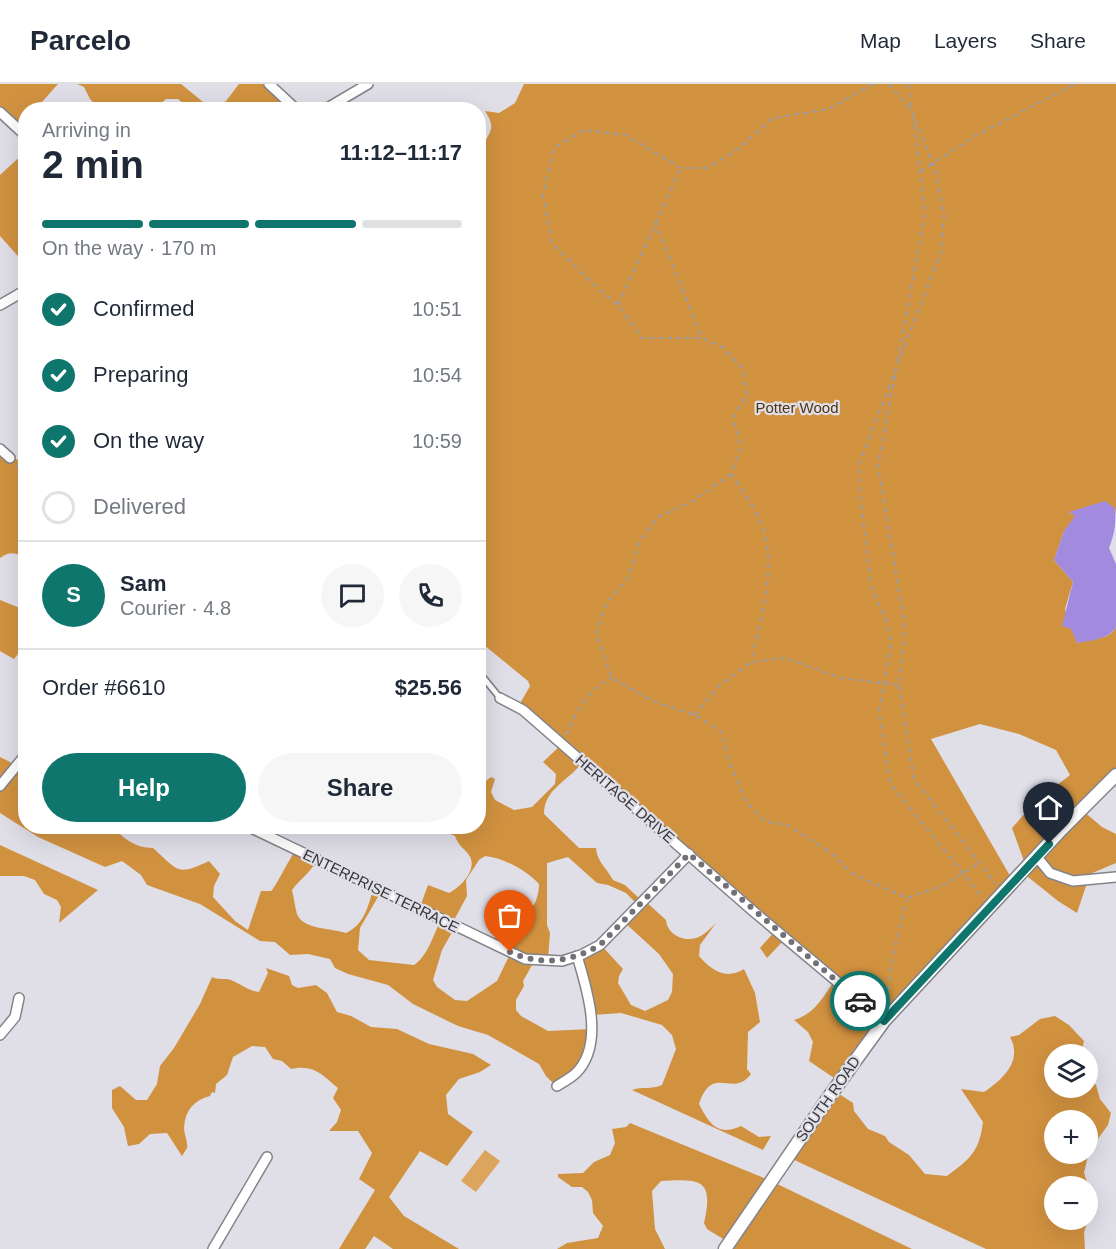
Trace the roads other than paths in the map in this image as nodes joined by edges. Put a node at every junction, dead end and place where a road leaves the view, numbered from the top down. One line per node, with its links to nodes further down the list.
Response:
1 (269, 84): 3 (street)
2 (368, 84): 4 (street)
3 (288, 102)
4 (338, 102)
5 (0, 112): 6 (street)
6 (18, 129)
7 (18, 295): 8 (street)
8 (0, 305)
9 (0, 449): 10 (street)
10 (10, 458)
11 (486, 681): 12 (lane)
12 (500, 698): 17 (street, HERITAGE DRIVE)
13 (18, 762): 15 (street)
14 (1116, 775): 18 (street, SOUTH ROAD)
15 (0, 786)
16 (264, 834): 20 (street, ENTERPRISE TERRACE)
17 (689, 854): 20 (street, ENTERPRISE TERRACE); 22 (street, HERITAGE DRIVE)
18 (1037, 857): 19 (street); 22 (street, SOUTH ROAD)
19 (1116, 877)
20 (577, 956): 24 (street)
21 (19, 998): 23 (street)
22 (884, 1021): 27 (street, SOUTH ROAD)
23 (0, 1035)
24 (557, 1086)
25 (267, 1157): 26 (street)
26 (213, 1249)
27 (725, 1249)

